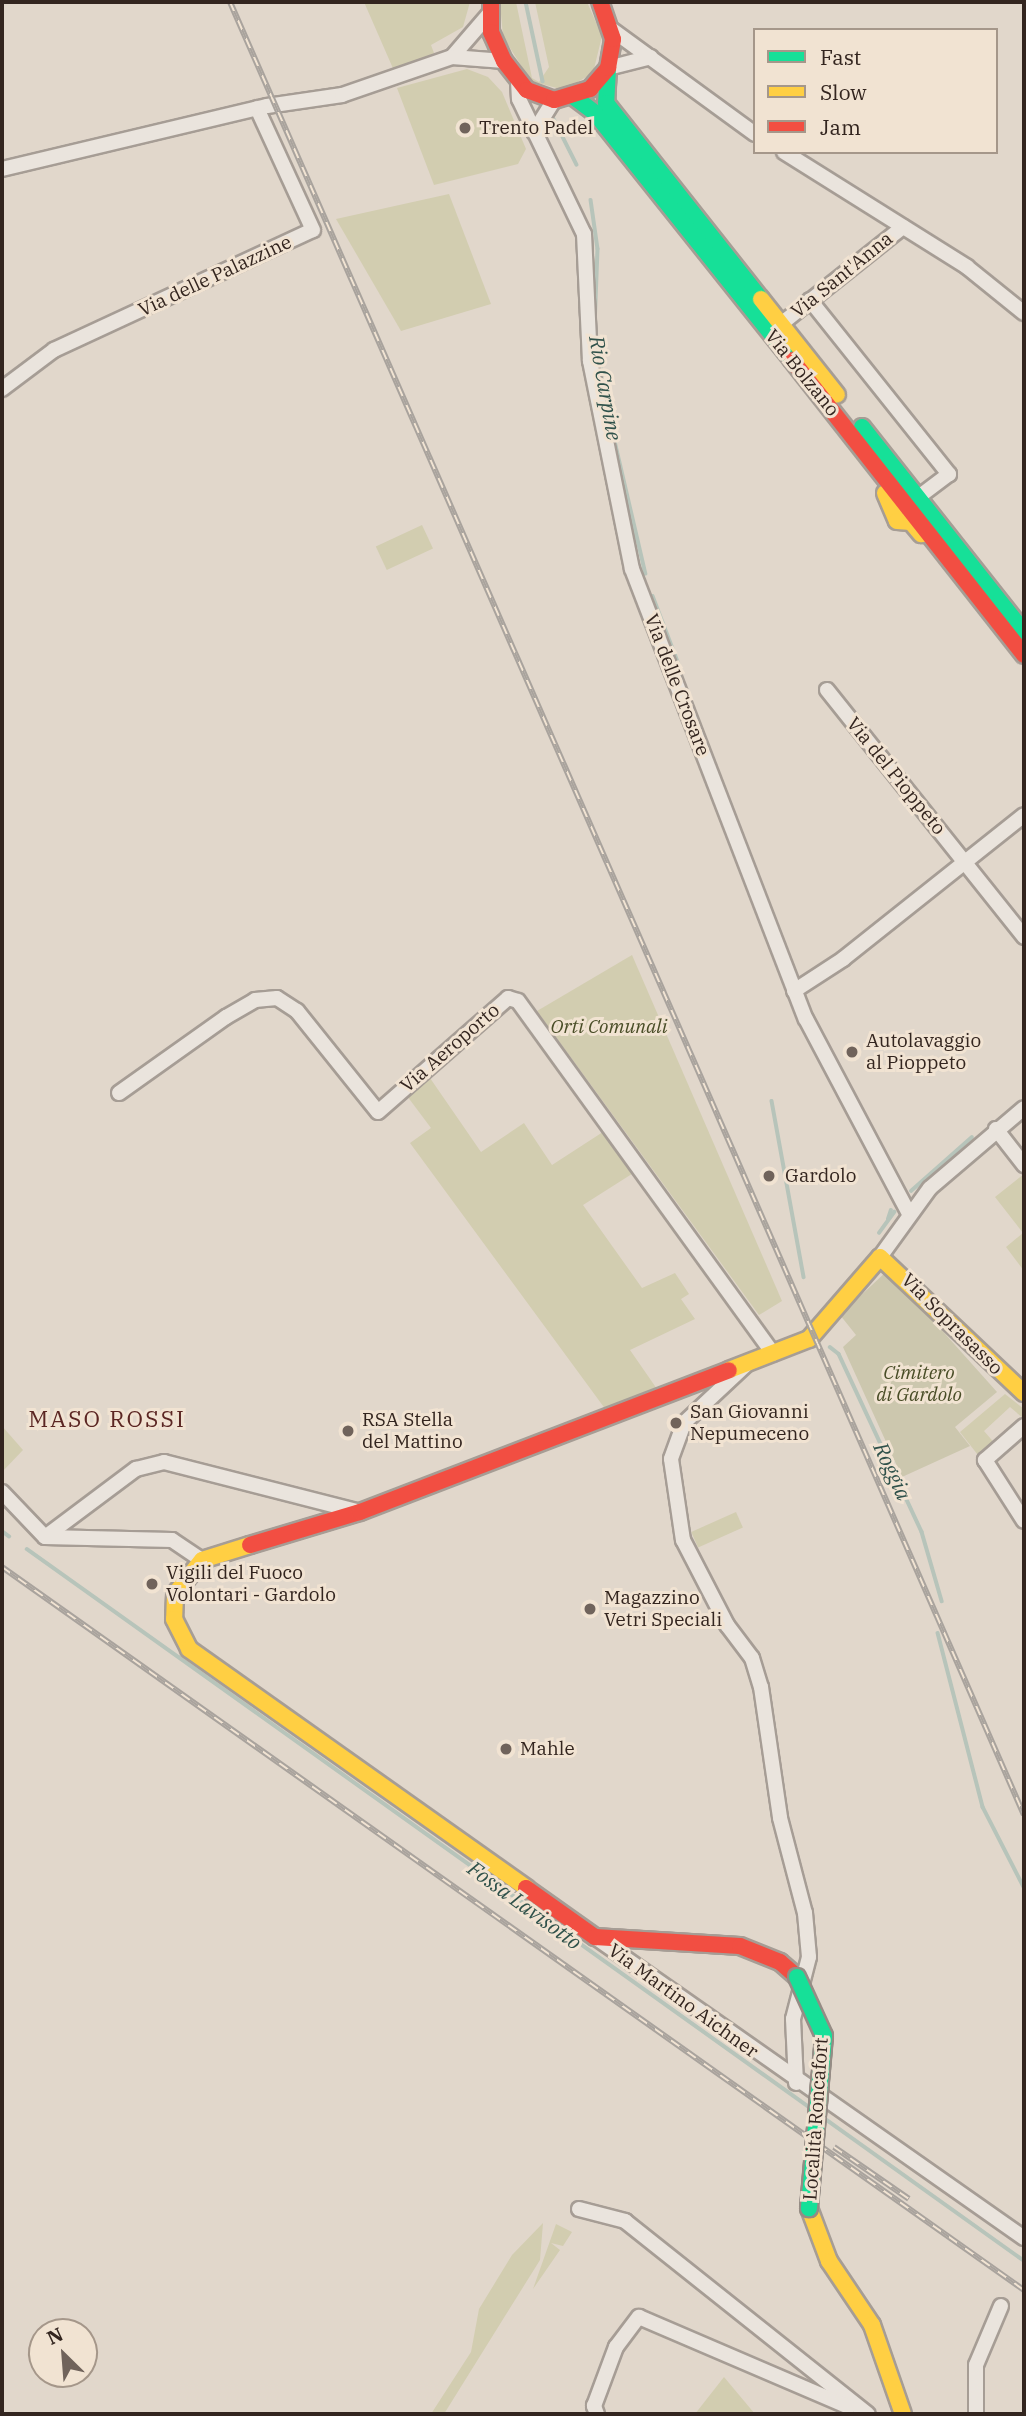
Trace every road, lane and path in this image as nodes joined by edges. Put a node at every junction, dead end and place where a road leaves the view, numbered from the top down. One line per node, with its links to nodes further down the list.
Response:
1 (605, 4): 3 (street)
2 (490, 5): 4 (street); 6 (street)
3 (611, 29): 5 (street); 7 (street, Via Bolzano)
4 (452, 57): 6 (street); 11 (street)
5 (651, 57): 7 (street); 13 (street)
6 (504, 61): 8 (street)
7 (608, 68): 9 (street); 18 (street, Via Bolzano)
8 (518, 81): 10 (street); 12 (street, Via delle Crosare)
9 (573, 97): 10 (street); 25 (street, Via Bolzano)
10 (554, 100): 12 (street)
11 (257, 108): 16 (street); 22 (street, Via delle Palazzine)
12 (534, 132): 30 (street, Via delle Crosare)
13 (753, 133)
14 (660, 149): 18 (street)
15 (787, 154): 17 (street, Via Sant'Anna)
16 (2, 169)
17 (903, 227): 19 (street, Via Sant'Anna); 20 (street, Via Sant'Anna)
18 (704, 228): 21 (street, Via Bolzano)
19 (810, 300): 21 (street, Via Sant'Anna); 23 (street)
20 (1024, 313)
21 (781, 324): 23 (street, Via Bolzano)
22 (2, 389)
23 (918, 497): 24 (street, Via Bolzano)
24 (1024, 632)
25 (1024, 655)
26 (827, 690): 28 (street, Via del Pioppeto)
27 (1024, 815): 28 (street)
28 (965, 863): 29 (street, Via del Pioppeto); 30 (street)
29 (1024, 937)
30 (794, 991): 35 (street, Via delle Crosare)
31 (119, 1093): 37 (street, Via Aeroporto)
32 (1024, 1108): 33 (street)
33 (996, 1129): 34 (street); 35 (street)
34 (1024, 1165)
35 (908, 1212): 36 (street)
36 (880, 1257): 37 (street); 39 (street, Via Soprasasso)
37 (773, 1353): 38 (street)
38 (748, 1363): 42 (street); 47 (street)
39 (1024, 1393)
40 (1024, 1426): 43 (street)
41 (2, 1492): 44 (street)
42 (360, 1512): 44 (street); 45 (street)
43 (1024, 1521)
44 (45, 1537): 45 (street)
45 (202, 1560): 46 (street, Via Martino Aichner)
46 (596, 1937): 47 (street, Via Martino Aichner); 53 (street, Località Roncafort, bridge)
47 (796, 2083): 49 (street, Via Martino Aichner)
48 (579, 2209): 51 (street)
49 (1024, 2238)
50 (1001, 2306): 54 (street)
51 (854, 2411): 52 (street)
52 (597, 2414)
53 (904, 2414)
54 (976, 2414)

